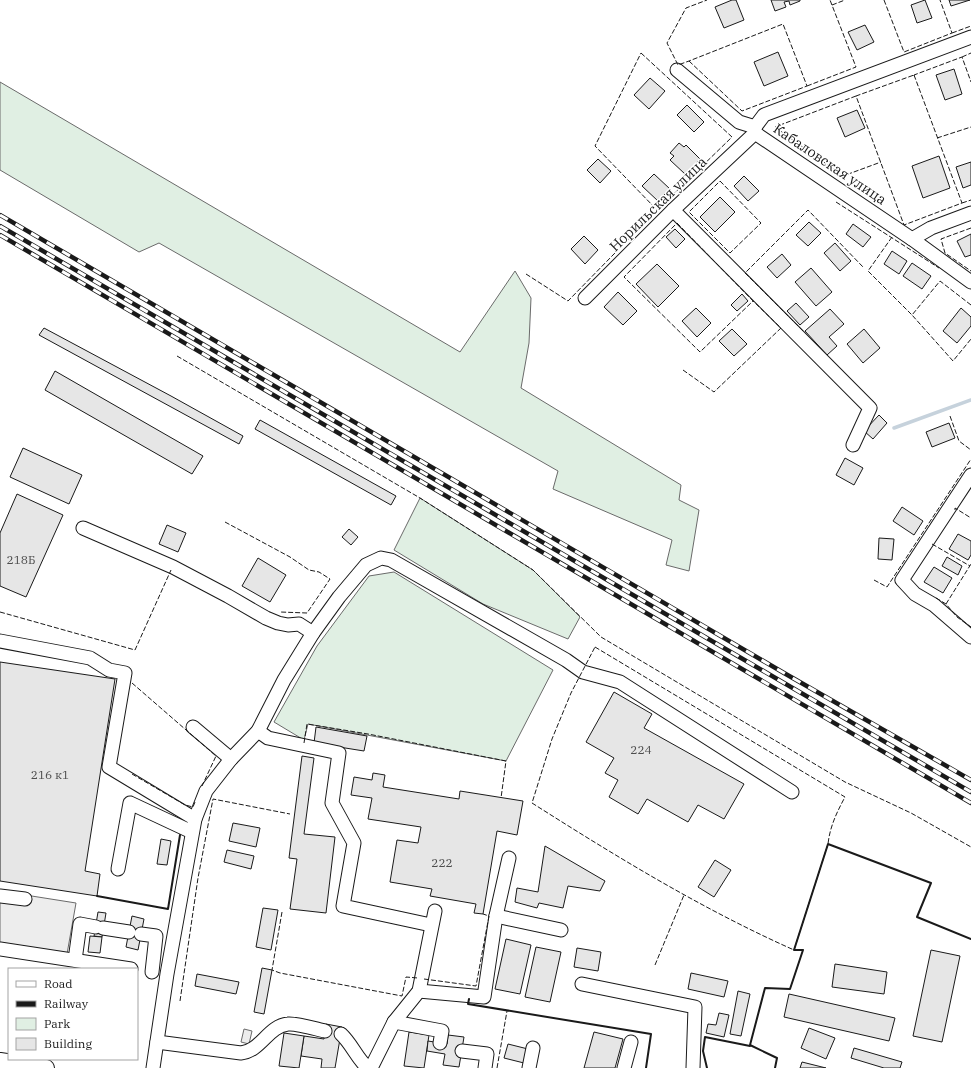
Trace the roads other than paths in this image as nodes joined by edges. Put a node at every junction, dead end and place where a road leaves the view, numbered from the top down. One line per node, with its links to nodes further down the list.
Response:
1 (971, 37): 3 (street, Норильская улица)
2 (677, 70): 3 (street, Кабаловская улица)
3 (755, 130): 4 (street, Норильская улица); 6 (street, Кабаловская улица)
4 (673, 210): 8 (street, Норильская улица); 9 (street)
5 (971, 213): 6 (street)
6 (912, 239): 7 (street, Кабаловская улица)
7 (971, 282)
8 (585, 298)
9 (853, 445)
10 (971, 475): 13 (street)
11 (82, 528): 12 (street)
12 (313, 632): 16 (street); 18 (street)
13 (971, 637)
14 (0, 641): 19 (street)
15 (193, 727): 17 (street)
16 (258, 731): 17 (street); 26 (street)
17 (230, 759): 19 (street)
18 (792, 792)
19 (194, 826): 21 (street); 33 (street)
20 (509, 858): 25 (street)
21 (118, 869)
22 (0, 896): 23 (street)
23 (25, 899)
24 (435, 911): 26 (street)
25 (496, 916): 27 (street); 35 (street)
26 (431, 925): 35 (street)
27 (561, 930)
28 (0, 948): 29 (street)
29 (75, 960): 30 (street); 32 (street)
30 (125, 968)
31 (138, 970): 32 (street)
32 (152, 972): 33 (street)
33 (167, 974): 39 (street)
34 (582, 984): 51 (street)
35 (419, 991): 36 (street)
36 (394, 1022): 41 (street); 47 (street)
37 (325, 1031): 39 (street)
38 (341, 1034): 47 (street)
39 (157, 1042): 46 (street)
40 (631, 1042): 50 (street)
41 (440, 1043)
42 (533, 1048): 49 (street)
43 (462, 1051): 48 (street)
44 (4, 1063): 45 (main road)
45 (46, 1068)
46 (153, 1068)
47 (370, 1068)
48 (484, 1068)
49 (530, 1068)
50 (624, 1068)
51 (693, 1068)

